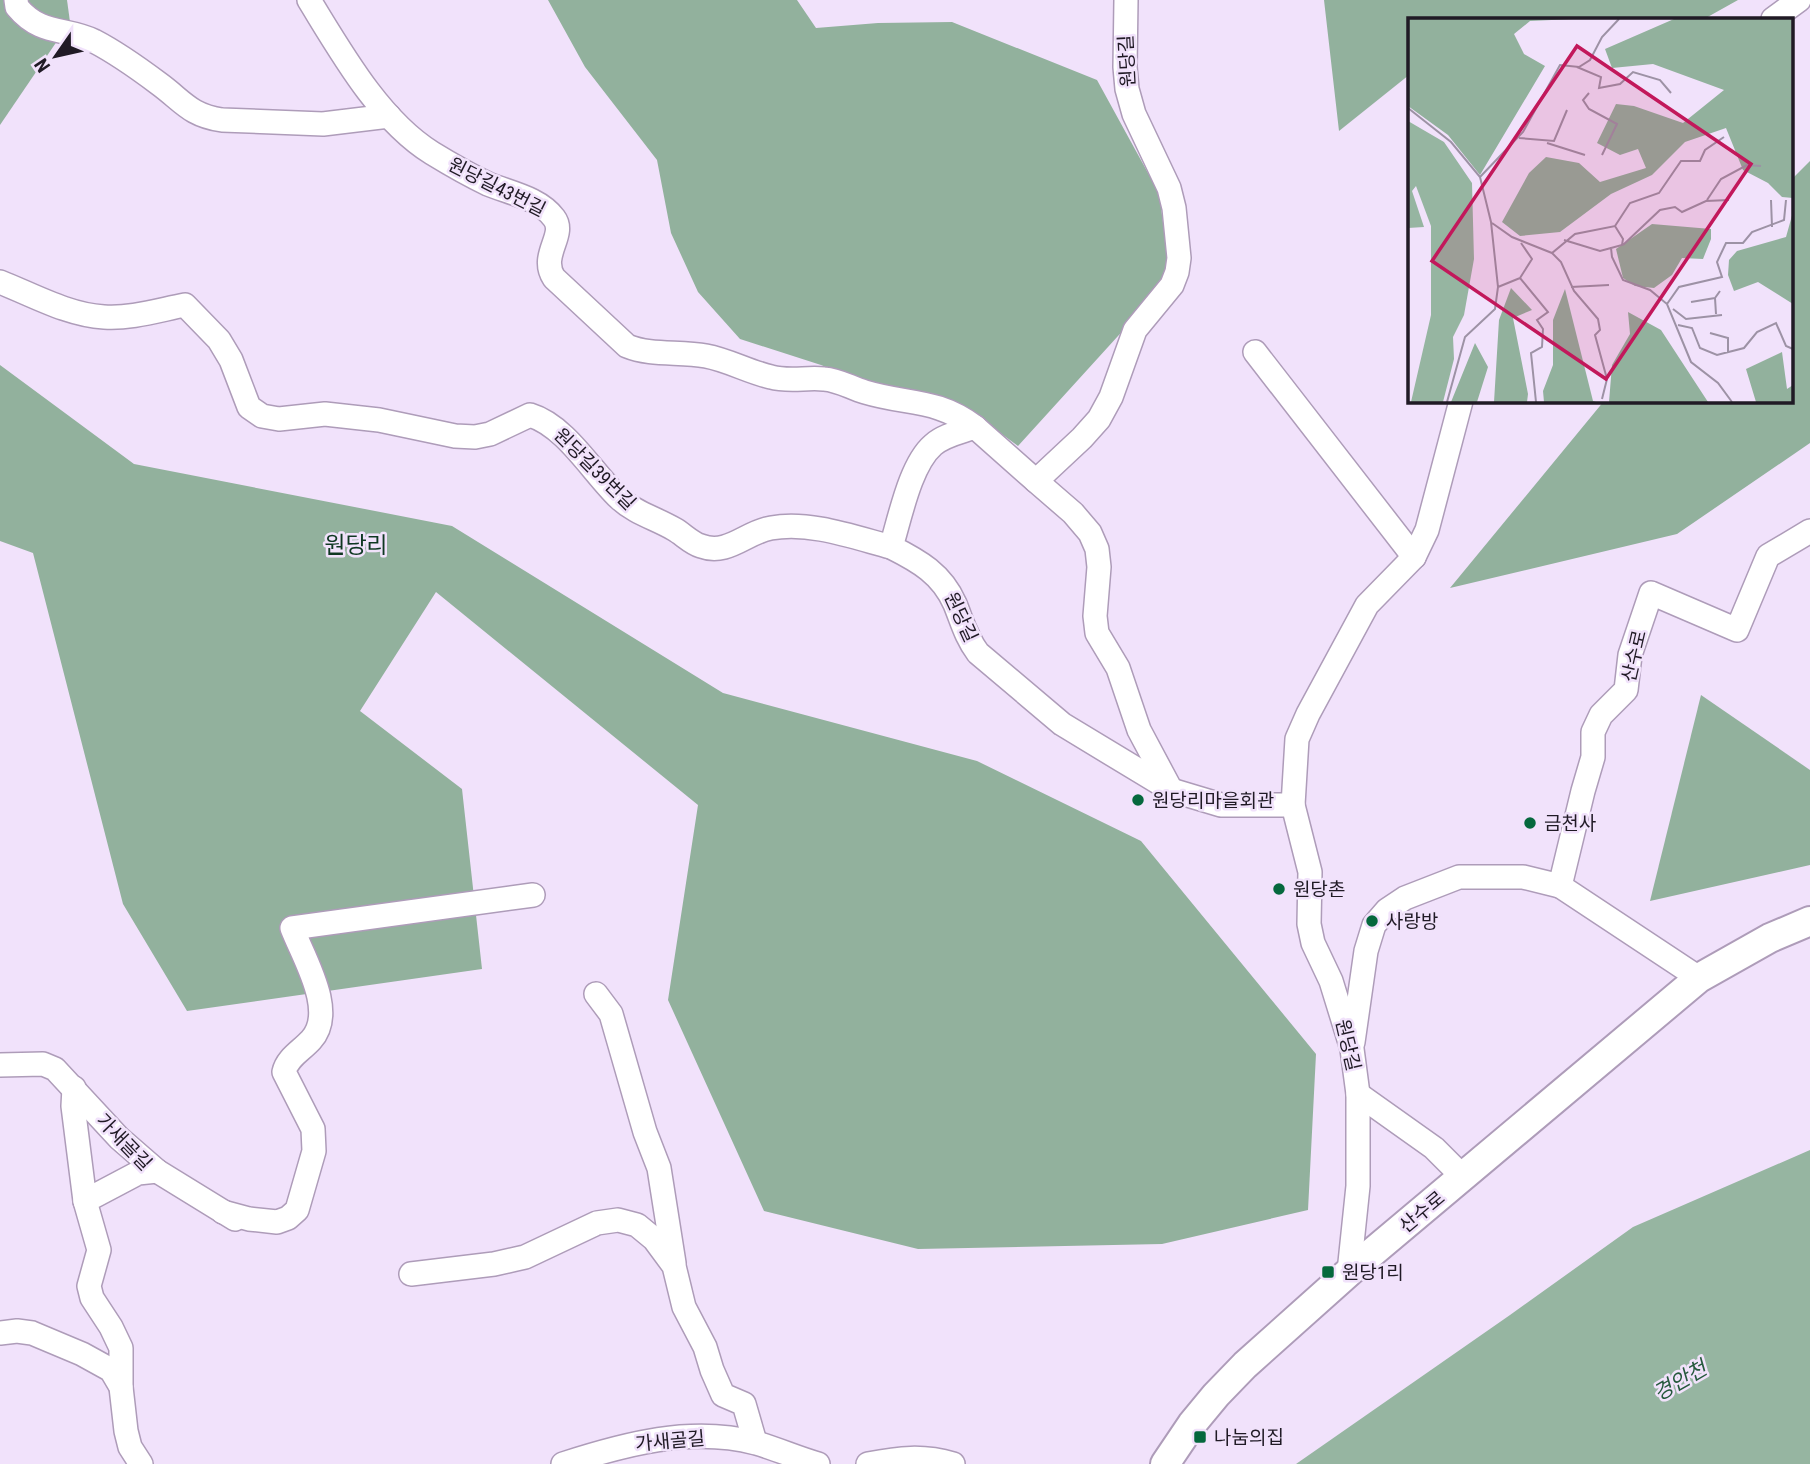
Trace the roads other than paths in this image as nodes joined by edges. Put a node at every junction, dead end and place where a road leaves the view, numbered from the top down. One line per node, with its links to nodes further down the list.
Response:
1 (16, 0): 6 (street)
2 (309, 0): 6 (street)
3 (1126, 0): 11 (street, 원당길)
4 (1799, 0): 5 (street)
5 (1774, 18)
6 (389, 116): 10 (street, 원당길43번길)
7 (0, 282): 13 (street, 원당길39번길)
8 (1255, 352): 14 (street)
9 (1461, 402): 14 (street)
10 (975, 428): 11 (street); 13 (street)
11 (1036, 481): 15 (street)
12 (1810, 531): 17 (street, 산수로)
13 (891, 547): 15 (street, 원당길)
14 (1414, 557): 16 (street)
15 (1171, 790): 16 (street, 원당길)
16 (1293, 804): 22 (street, 원당길)
17 (1560, 886): 20 (street); 22 (street)
18 (533, 895): 29 (street)
19 (1810, 921): 20 (main road, 산수로)
20 (1699, 978): 27 (main road, 산수로)
21 (596, 993): 31 (street)
22 (1352, 1048): 25 (street, 원당길)
23 (0, 1065): 24 (street, 가새골길)
24 (74, 1088): 26 (street, 가새골길); 28 (street, 가새골길)
25 (1358, 1094): 27 (street); 32 (street, 원당길)
26 (157, 1171): 28 (street, 가새골길); 29 (street)
27 (1463, 1177): 32 (main road, 산수로)
28 (85, 1201): 35 (street, 가새골길)
29 (223, 1212): 30 (street)
30 (302, 1232)
31 (674, 1266): 33 (street); 36 (street)
32 (1349, 1272): 42 (main road, 산수로)
33 (411, 1274)
34 (0, 1334): 35 (street)
35 (121, 1387): 37 (street, 가새골길)
36 (755, 1443): 38 (street, 가새골길); 39 (street, 가새골길)
37 (141, 1464)
38 (563, 1464)
39 (818, 1464)
40 (868, 1464): 41 (street)
41 (954, 1464)
42 (1165, 1464)

